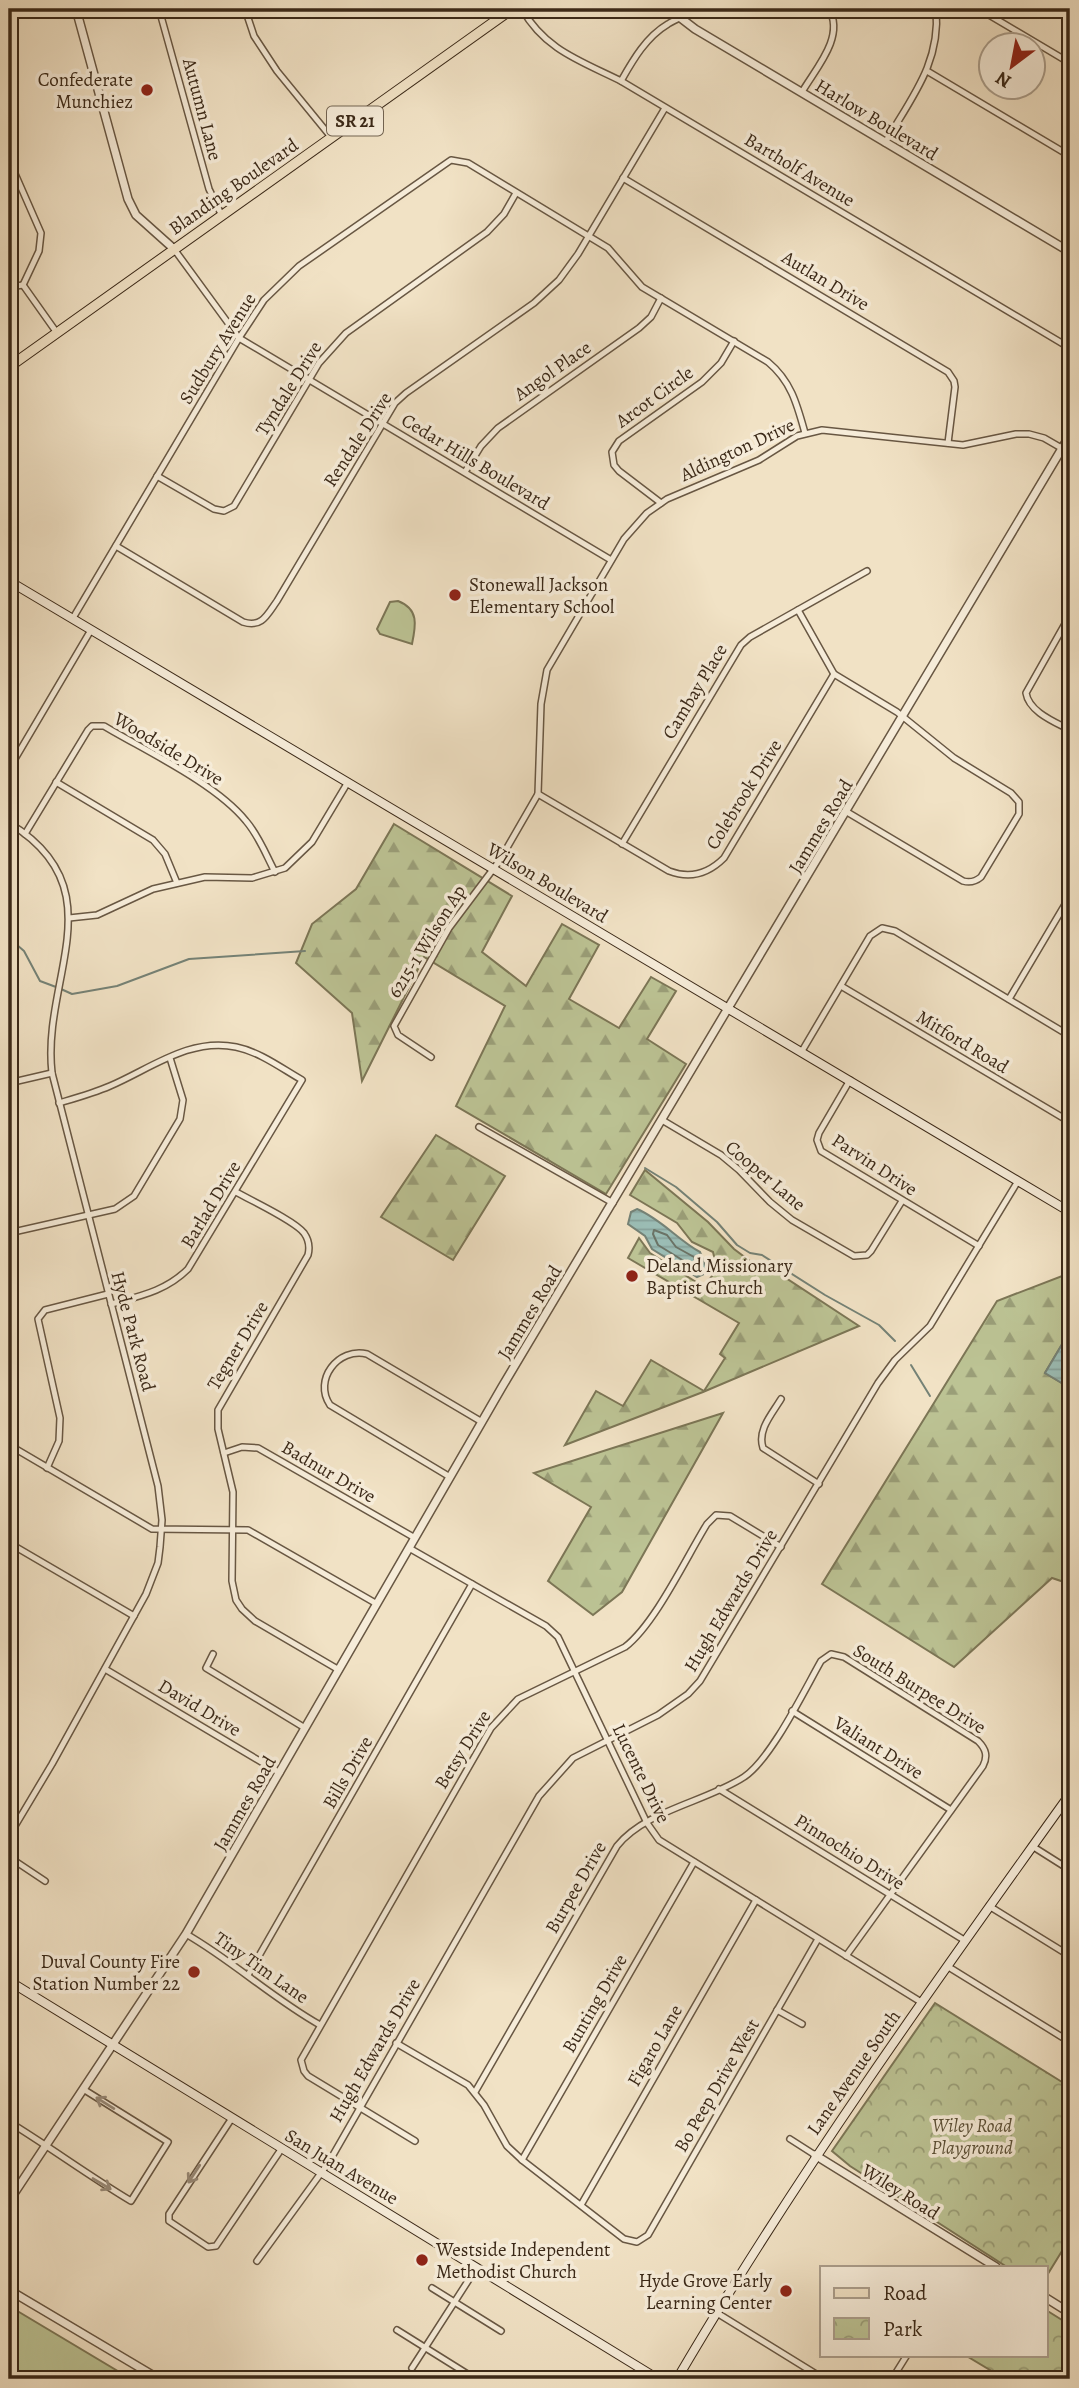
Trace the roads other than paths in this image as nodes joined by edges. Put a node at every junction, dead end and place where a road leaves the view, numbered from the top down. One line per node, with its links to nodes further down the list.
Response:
1 (76, 9): 25 (street)
2 (159, 9): 23 (street, Autumn Lane)
3 (245, 9): 17 (street)
4 (512, 9): 17 (main road, Blanding Boulevard / SR 21)
5 (522, 9): 14 (street, Bartholf Avenue)
6 (669, 9): 11 (street, Harlow Boulevard)
7 (698, 9): 11 (street)
8 (829, 9): 15 (street)
9 (936, 9): 13 (street)
10 (979, 9): 12 (street)
11 (680, 18): 14 (street); 15 (street, Harlow Boulevard)
12 (1070, 63)
13 (927, 72): 18 (street); 19 (street)
14 (621, 81): 16 (street, Bartholf Avenue)
15 (802, 92): 18 (street, Harlow Boulevard)
16 (665, 108): 21 (street, Rendale Drive); 33 (street, Bartholf Avenue)
17 (331, 138): 23 (main road, Blanding Boulevard / SR 21)
18 (885, 143): 26 (street, Harlow Boulevard)
19 (1070, 156)
20 (9, 160): 27 (street)
21 (623, 178): 24 (street, Rendale Drive); 39 (street, Autlan Drive)
22 (516, 193): 24 (street); 31 (street, Sudbury Avenue); 35 (street, Tyndale Drive)
23 (222, 216): 25 (main road, Blanding Boulevard / SR 21)
24 (589, 236): 29 (street); 36 (street, Rendale Drive)
25 (174, 249): 30 (main road, Blanding Boulevard / SR 21); 31 (street, Cedar Hills Boulevard)
26 (1070, 252)
27 (23, 285): 28 (street); 30 (street)
28 (9, 287)
29 (661, 298): 32 (street); 42 (street, Angol Place)
30 (57, 333): 34 (main road, Blanding Boulevard / SR 21)
31 (239, 338): 35 (street, Cedar Hills Boulevard); 43 (street, Sudbury Avenue)
32 (734, 341): 37 (street); 44 (street, Arcot Circle)
33 (1070, 348)
34 (9, 367)
35 (309, 380): 36 (street, Cedar Hills Boulevard); 43 (street, Tyndale Drive)
36 (381, 423): 42 (street, Cedar Hills Boulevard); 45 (street, Rendale Drive)
37 (805, 433): 39 (street, Aldington Drive); 44 (street, Aldington Drive)
38 (1070, 435): 40 (street, Jammes Road)
39 (948, 443): 40 (street, Aldington Drive)
40 (1062, 449): 41 (street, Aldington Drive); 54 (street, Jammes Road)
41 (1070, 453)
42 (465, 472): 46 (street, Cedar Hills Boulevard)
43 (158, 476): 45 (street, Sudbury Avenue)
44 (661, 503): 46 (street, Aldington Drive)
45 (116, 546): 51 (street, Sudbury Avenue)
46 (611, 560): 59 (street, Aldington Drive)
47 (867, 571): 49 (street, Cambay Place)
48 (9, 581): 51 (main road, Wilson Boulevard)
49 (798, 610): 53 (street); 63 (street, Cambay Place)
50 (1070, 615): 55 (street)
51 (72, 618): 52 (main road, Wilson Boulevard)
52 (92, 630): 56 (street); 58 (main road, Wilson Boulevard)
53 (835, 674): 54 (street); 63 (street, Colebrook Drive)
54 (904, 716): 60 (street, Jammes Road); 60 (street)
55 (1070, 730)
56 (9, 769)
57 (56, 782): 62 (street, Woodside Drive); 65 (street, Woodside Drive); 66 (street)
58 (348, 782): 64 (main road, Wilson Boulevard); 65 (street)
59 (538, 794): 63 (street, Colebrook Drive); 64 (street, Aldington Drive)
60 (847, 812): 71 (street, Jammes Road)
61 (9, 823): 62 (street, Hyde Park Road)
62 (25, 834): 68 (street, Hyde Park Road)
63 (622, 844)
64 (493, 868): 71 (main road, Wilson Boulevard); 74 (street, 6215-1 Wilson Ap)
65 (275, 872): 66 (street)
66 (177, 883): 68 (street)
67 (1070, 896): 70 (street)
68 (69, 918): 76 (street, Hyde Park Road)
69 (841, 986): 70 (street); 73 (street); 81 (street, Mitford Road)
70 (1009, 999): 72 (street)
71 (730, 1008): 73 (main road, Wilson Boulevard); 80 (street, Jammes Road)
72 (1070, 1035)
73 (802, 1051): 77 (main road, Wilson Boulevard)
74 (431, 1057)
75 (170, 1058): 79 (street); 84 (street, Barlad Drive); 88 (street)
76 (52, 1073): 78 (street); 79 (street, Hyde Park Road)
77 (850, 1080): 83 (main road, Wilson Boulevard); 85 (street, Parvin Drive)
78 (9, 1083)
79 (59, 1103): 88 (street, Hyde Park Road)
80 (662, 1120): 85 (street, Cooper Lane); 86 (street, Jammes Road)
81 (1070, 1122)
82 (479, 1127): 86 (street)
83 (1018, 1181): 87 (main road, Wilson Boulevard); 90 (street, Hugh Edwards Drive)
84 (236, 1192): 92 (street, Barlad Drive); 96 (street, Tegner Drive)
85 (902, 1200): 90 (street, Parvin Drive)
86 (613, 1203): 94 (street, Jammes Road)
87 (1070, 1212)
88 (87, 1215): 89 (street); 91 (street, Hyde Park Road)
89 (9, 1233)
90 (979, 1246): 99 (street, Hugh Edwards Drive)
91 (108, 1294): 92 (street, Hyde Park Road); 97 (street)
92 (111, 1304): 100 (street, Hyde Park Road)
93 (781, 1399): 99 (street)
94 (482, 1422): 98 (street, Jammes Road); 98 (street)
95 (9, 1446): 97 (street)
96 (224, 1452): 101 (street, Tegner Drive); 102 (street, Badnur Drive)
97 (47, 1468): 100 (street)
98 (450, 1477): 102 (street, Jammes Road)
99 (819, 1484): 104 (street, Hugh Edwards Drive)
100 (162, 1530): 101 (street); 108 (street, Hyde Park Road)
101 (234, 1530): 107 (street); 112 (street, Tegner Drive)
102 (415, 1538): 105 (street, Jammes Road)
103 (9, 1543): 108 (street)
104 (781, 1546): 113 (street, Betsy Drive); 116 (street, Hugh Edwards Drive)
105 (410, 1548): 106 (street, Lucente Drive); 107 (street, Jammes Road)
106 (472, 1584): 113 (street, Lucente Drive); 137 (street, Bills Drive)
107 (377, 1604): 112 (street, Jammes Road)
108 (134, 1616): 111 (street, Hyde Park Road)
109 (213, 1654): 115 (street)
110 (831, 1654): 114 (street, Burpee Drive); 120 (street, South Burpee Drive)
111 (105, 1669): 117 (street, David Drive); 122 (street, Hyde Park Road)
112 (339, 1670): 115 (street, Jammes Road)
113 (576, 1671): 116 (street, Lucente Drive); 142 (street, Betsy Drive)
114 (792, 1711): 118 (street, Burpee Drive); 120 (street, Valiant Drive)
115 (306, 1728): 117 (street, Jammes Road)
116 (608, 1740): 121 (street, Lucente Drive); 144 (street, Hugh Edwards Drive)
117 (280, 1773): 131 (street, Jammes Road)
118 (719, 1789): 121 (street, Burpee Drive); 128 (street, Pinnochio Drive)
119 (1070, 1794): 123 (main road, Lane Avenue South)
120 (951, 1810): 128 (street)
121 (647, 1823): 125 (street, Lucente Drive); 147 (street, Burpee Drive)
122 (9, 1836)
123 (1032, 1846): 126 (street); 130 (main road, Lane Avenue South)
124 (9, 1857): 127 (street)
125 (694, 1862): 129 (street, Lucente Drive); 156 (street, Bunting Drive)
126 (1070, 1870)
127 (45, 1881)
128 (890, 1894): 133 (street, Pinnochio Drive); 134 (street)
129 (756, 1900): 132 (street, Lucente Drive); 159 (street, Figaro Lane)
130 (989, 1906): 133 (main road, Lane Avenue South); 135 (street)
131 (186, 1934): 137 (street, Tiny Tim Lane); 145 (street, Jammes Road)
132 (818, 1939): 134 (street, Lucente Drive); 140 (street, Bo Peep Drive West)
133 (964, 1940): 136 (main road, Lane Avenue South)
134 (846, 1956): 139 (street, Lucente Drive)
135 (1070, 1956)
136 (947, 1966): 139 (main road, Lane Avenue South); 143 (street)
137 (248, 1975): 142 (street, Tiny Tim Lane)
138 (9, 1980): 145 (main road, San Juan Avenue)
139 (920, 2002): 155 (main road, Lane Avenue South)
140 (777, 2010): 141 (street); 159 (street, Bo Peep Drive West)
141 (802, 2024)
142 (320, 2025): 148 (street, Betsy Drive)
143 (1070, 2042)
144 (396, 2043): 147 (street); 148 (street, Hugh Edwards Drive)
145 (112, 2044): 146 (street, Jammes Road); 149 (main road, San Juan Avenue)
146 (83, 2089): 153 (street, Jammes Road); 153 (street, one-way to 146)
147 (475, 2092): 156 (street)
148 (360, 2108): 152 (street, Betsy Drive); 157 (street, Hugh Edwards Drive)
149 (232, 2118): 154 (main road, San Juan Avenue); 154 (street, one-way to 154)
150 (9, 2122): 153 (street)
151 (790, 2140): 155 (street, Wiley Road)
152 (415, 2141)
153 (46, 2145): 158 (street, Jammes Road)
154 (282, 2148): 157 (main road, San Juan Avenue)
155 (815, 2155): 161 (street, Wiley Road); 167 (main road, Lane Avenue South)
156 (522, 2160): 159 (street)
157 (321, 2172): 160 (street, Hugh Edwards Drive); 162 (main road, San Juan Avenue)
158 (9, 2201)
159 (581, 2205)
160 (257, 2261)
161 (994, 2266)
162 (477, 2267): 166 (street); 176 (main road, San Juan Avenue)
163 (432, 2288): 166 (street)
164 (9, 2290): 175 (street)
165 (1048, 2299): 168 (street)
166 (454, 2302): 170 (street); 171 (street)
167 (718, 2313): 177 (main road, Lane Avenue South); 178 (street)
168 (1070, 2313)
169 (397, 2330): 171 (street)
170 (501, 2331)
171 (425, 2348): 173 (street); 174 (street)
172 (906, 2356): 179 (street)
173 (412, 2368)
174 (469, 2375)
175 (159, 2379)
176 (658, 2379)
177 (677, 2379)
178 (824, 2379)
179 (892, 2379)

